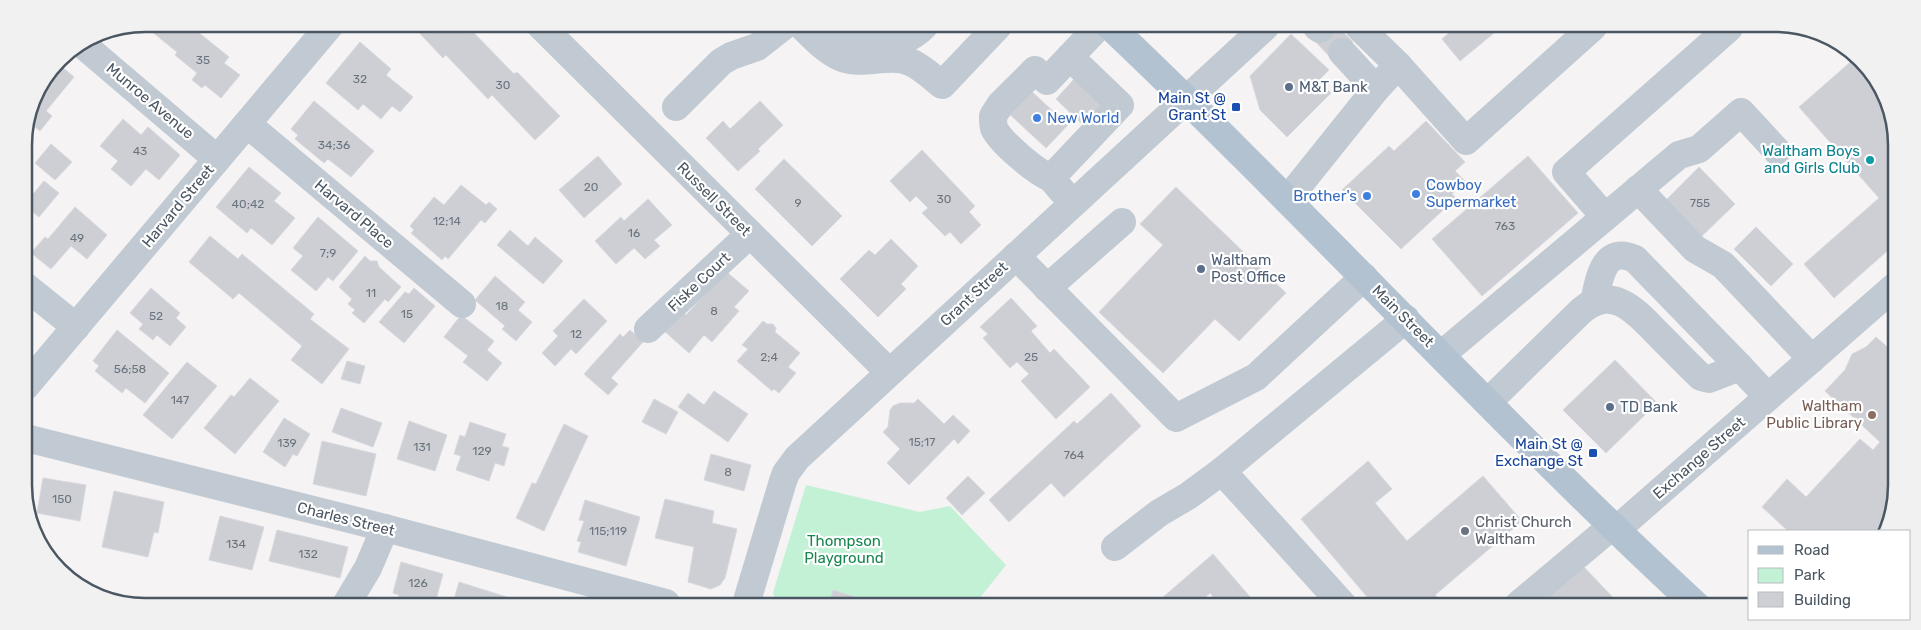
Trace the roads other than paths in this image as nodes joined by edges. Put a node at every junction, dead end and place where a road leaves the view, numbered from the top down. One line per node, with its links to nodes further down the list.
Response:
1 (324, 32): 21 (street, Harvard Street)
2 (547, 32): 30 (street, Russell Street)
3 (777, 32): 20 (street)
4 (808, 32): 7 (street)
5 (837, 32): 6 (street)
6 (916, 32)
7 (992, 32)
8 (1093, 32): 16 (street)
9 (1116, 32): 19 (main road, Main Street)
10 (1260, 32): 19 (street, Grant Street)
11 (1364, 32): 17 (street)
12 (1587, 32): 17 (street)
13 (1724, 32): 28 (street)
14 (88, 49): 23 (street, Munroe Avenue)
15 (1342, 52): 18 (street)
16 (1070, 57): 24 (street); 24 (street)
17 (1398, 66): 18 (street)
18 (1376, 89): 26 (street)
19 (1186, 99): 26 (main road, Main Street); 27 (street, Grant Street)
20 (676, 107)
21 (247, 124): 23 (street, Harvard Street); 37 (street, Harvard Place)
22 (1777, 151): 25 (street)
23 (217, 159): 39 (street, Harvard Street)
24 (1050, 178): 27 (street)
25 (1638, 189): 28 (street); 42 (street)
26 (1287, 200): 32 (main road, Main Street)
27 (1074, 203): 31 (street, Grant Street)
28 (1605, 217): 41 (street)
29 (1122, 222): 33 (street)
30 (750, 234): 40 (street, Fiske Court); 44 (street, Russell Street)
31 (1016, 256): 33 (street); 44 (street, Grant Street)
32 (1364, 277): 33 (street); 38 (main road, Main Street)
33 (1048, 288)
34 (33, 292): 39 (street)
35 (1888, 292): 42 (street, Exchange Street)
36 (1594, 302): 43 (street); 43 (street); 47 (street)
37 (462, 304)
38 (1406, 319): 41 (main road, Main Street); 49 (street)
39 (76, 327): 45 (street, Harvard Street)
40 (648, 329)
41 (1441, 355): 47 (main road, Main Street)
42 (1812, 359): 46 (street, Exchange Street)
43 (1740, 368): 46 (street)
44 (889, 372): 58 (street, Grant Street)
45 (32, 378)
46 (1768, 397): 51 (street, Exchange Street)
47 (1488, 402): 51 (main road, Main Street)
48 (32, 440): 50 (street, Charles Street)
49 (1222, 471): 52 (street); 53 (street)
50 (385, 528): 56 (street); 57 (street, Charles Street)
51 (1614, 528): 54 (street, Exchange Street); 55 (main road, Main Street)
52 (1115, 547)
53 (1337, 597)
54 (1528, 597)
55 (1687, 597)
56 (350, 598)
57 (646, 598)
58 (748, 598)

